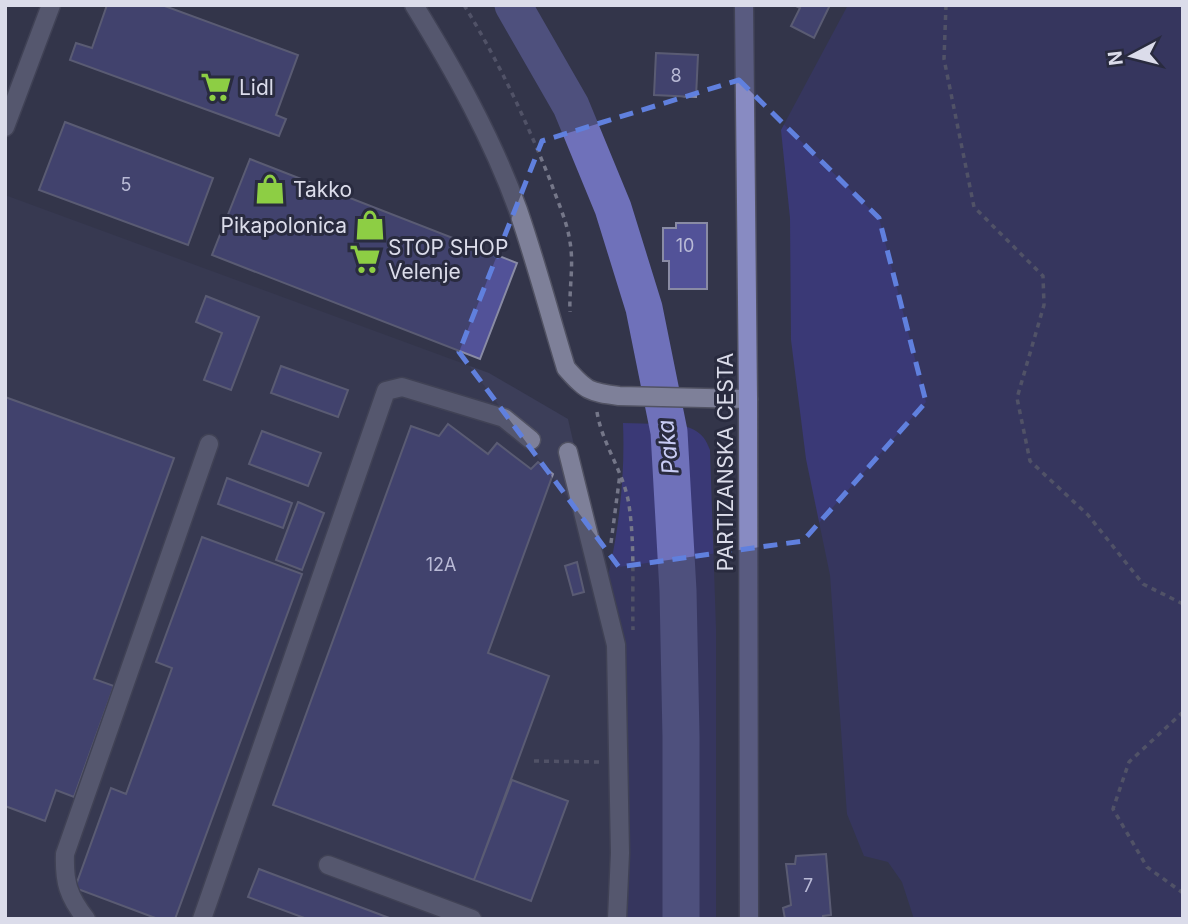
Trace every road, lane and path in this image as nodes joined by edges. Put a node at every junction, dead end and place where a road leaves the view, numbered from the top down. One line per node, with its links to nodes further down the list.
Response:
1 (51, 5): 6 (street)
2 (414, 5): 8 (street)
3 (464, 5): 7 (path)
4 (744, 5): 8 (main road, PARTIZANSKA CESTA)
5 (946, 5): 14 (path)
6 (5, 128)
7 (570, 316)
8 (748, 399): 24 (main road, PARTIZANSKA CESTA)
9 (596, 408): 13 (path)
10 (531, 440): 20 (street)
11 (209, 444): 21 (street)
12 (568, 452): 13 (street)
13 (600, 578): 17 (street)
14 (1183, 604)
15 (1183, 712): 19 (path)
16 (534, 761): 17 (path)
17 (618, 762): 23 (street)
18 (328, 865): 22 (street)
19 (1183, 893)
20 (200, 916)
21 (86, 919)
22 (472, 919)
23 (617, 919)
24 (749, 919)

